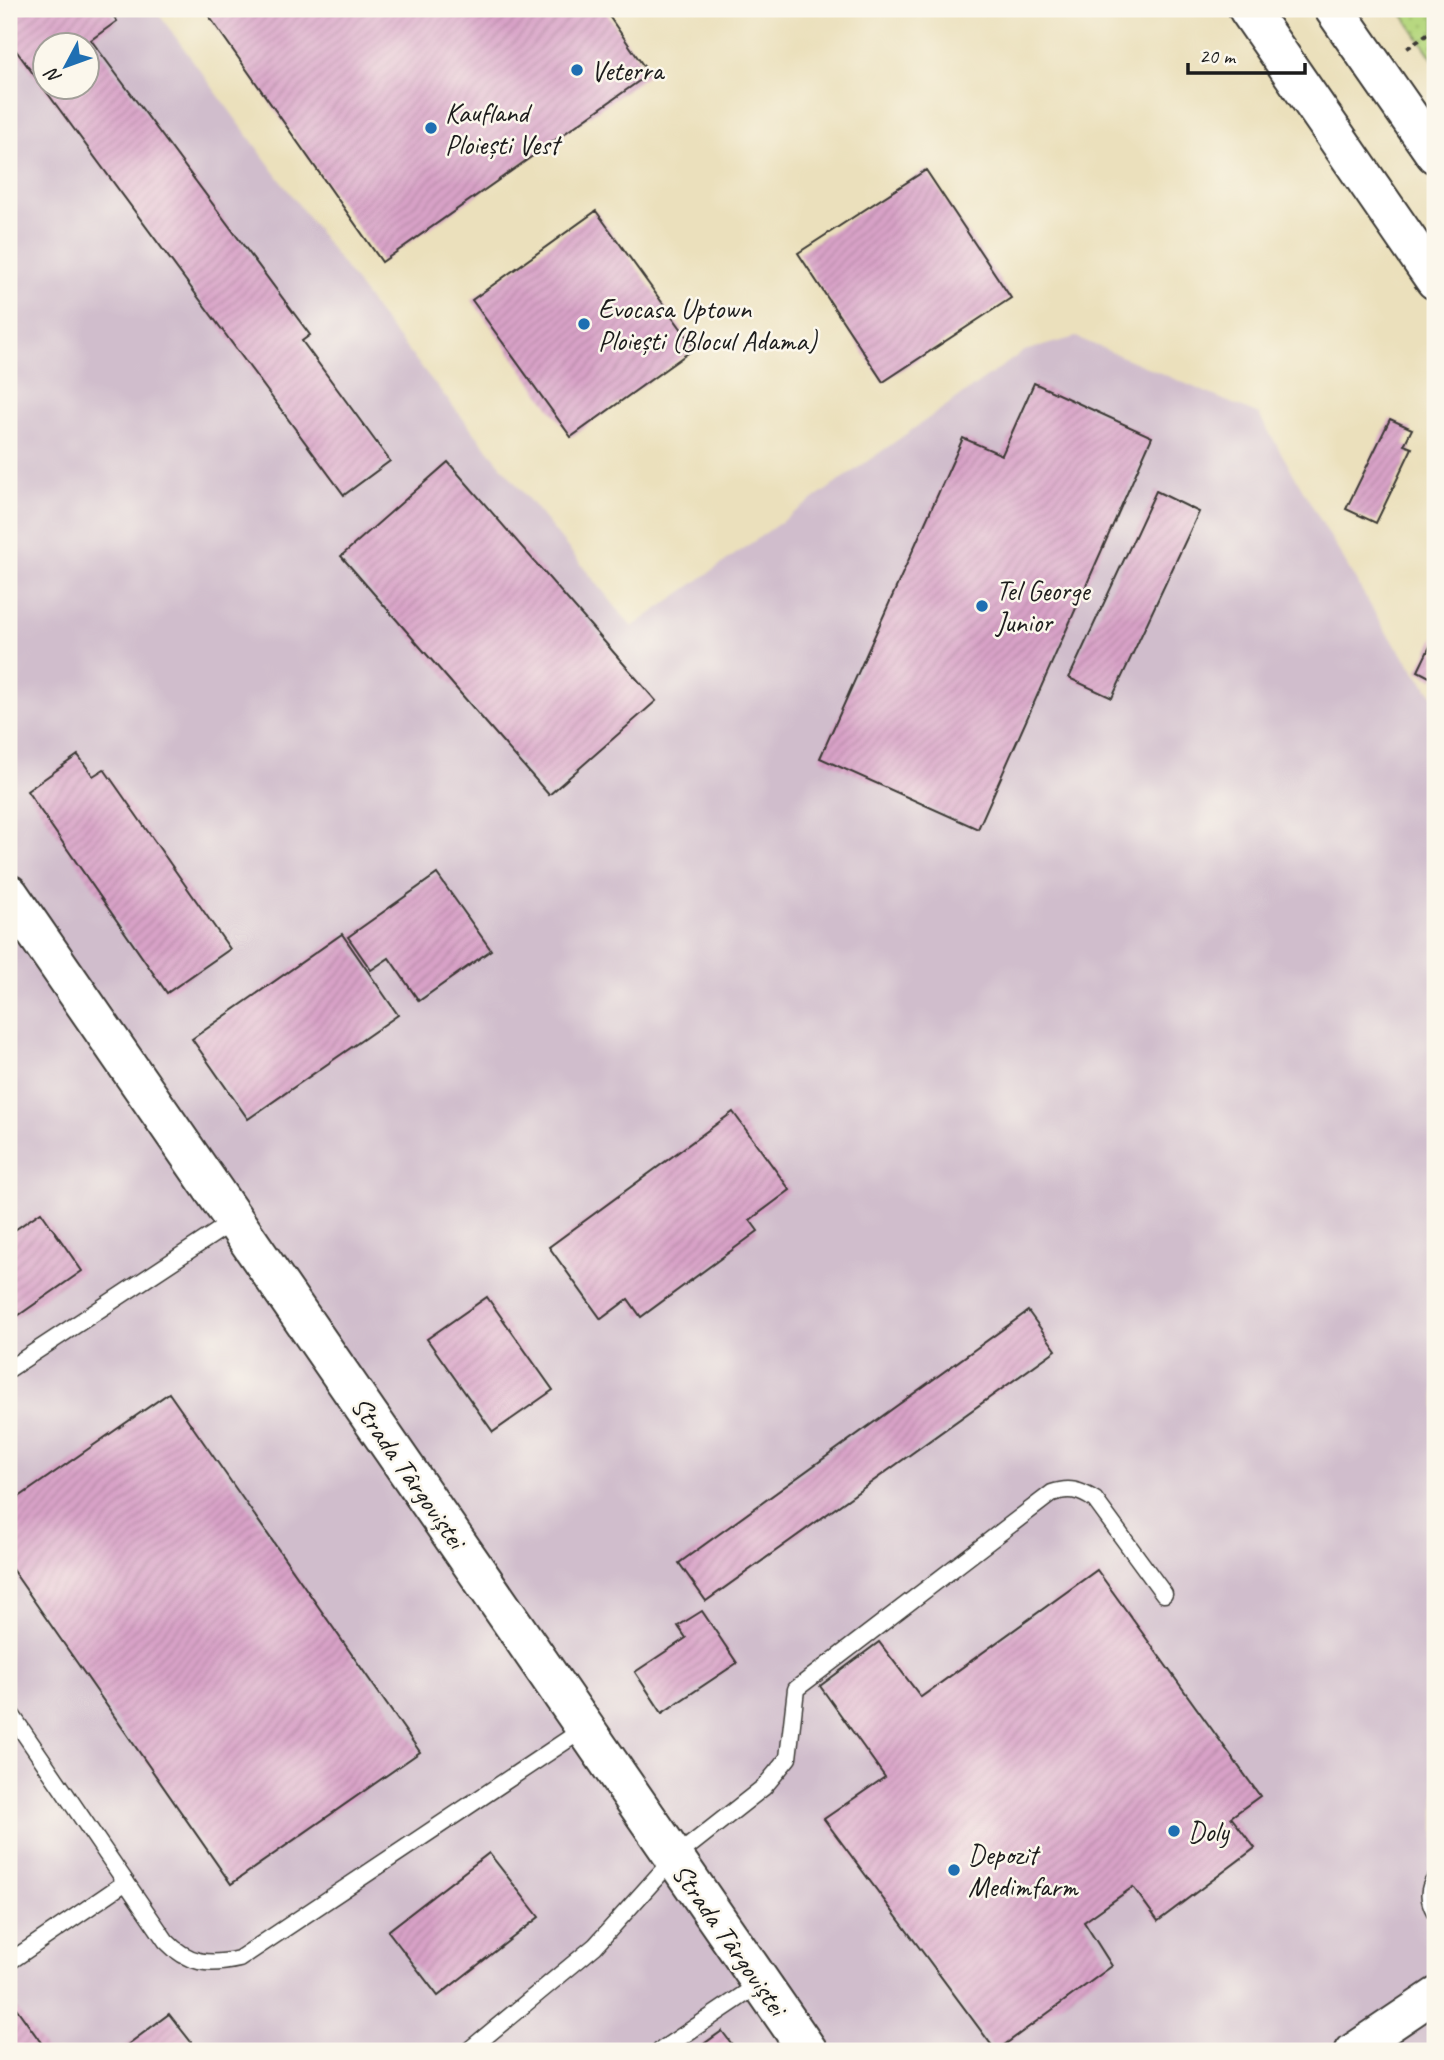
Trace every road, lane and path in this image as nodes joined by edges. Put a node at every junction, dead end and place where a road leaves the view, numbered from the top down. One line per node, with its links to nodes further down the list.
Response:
1 (1248, 9): 4 (street)
2 (1334, 9): 3 (street)
3 (1435, 154)
4 (1435, 280)
5 (9, 894): 6 (street, Strada Târgoviștei)
6 (235, 1220): 7 (lane); 10 (street, Strada Târgoviștei)
7 (9, 1368)
8 (1164, 1594): 11 (lane)
9 (9, 1711): 13 (lane)
10 (585, 1728): 11 (street, Strada Târgoviștei); 13 (lane)
11 (674, 1858): 16 (street, Strada Târgoviștei); 18 (lane)
12 (1435, 1878): 14 (lane)
13 (126, 1882): 15 (lane)
14 (1435, 1912)
15 (9, 1962)
16 (761, 1983): 19 (lane); 20 (street, Strada Târgoviștei)
17 (1435, 1995): 21 (street)
18 (468, 2051)
19 (660, 2051)
20 (808, 2051)
21 (1352, 2051)

